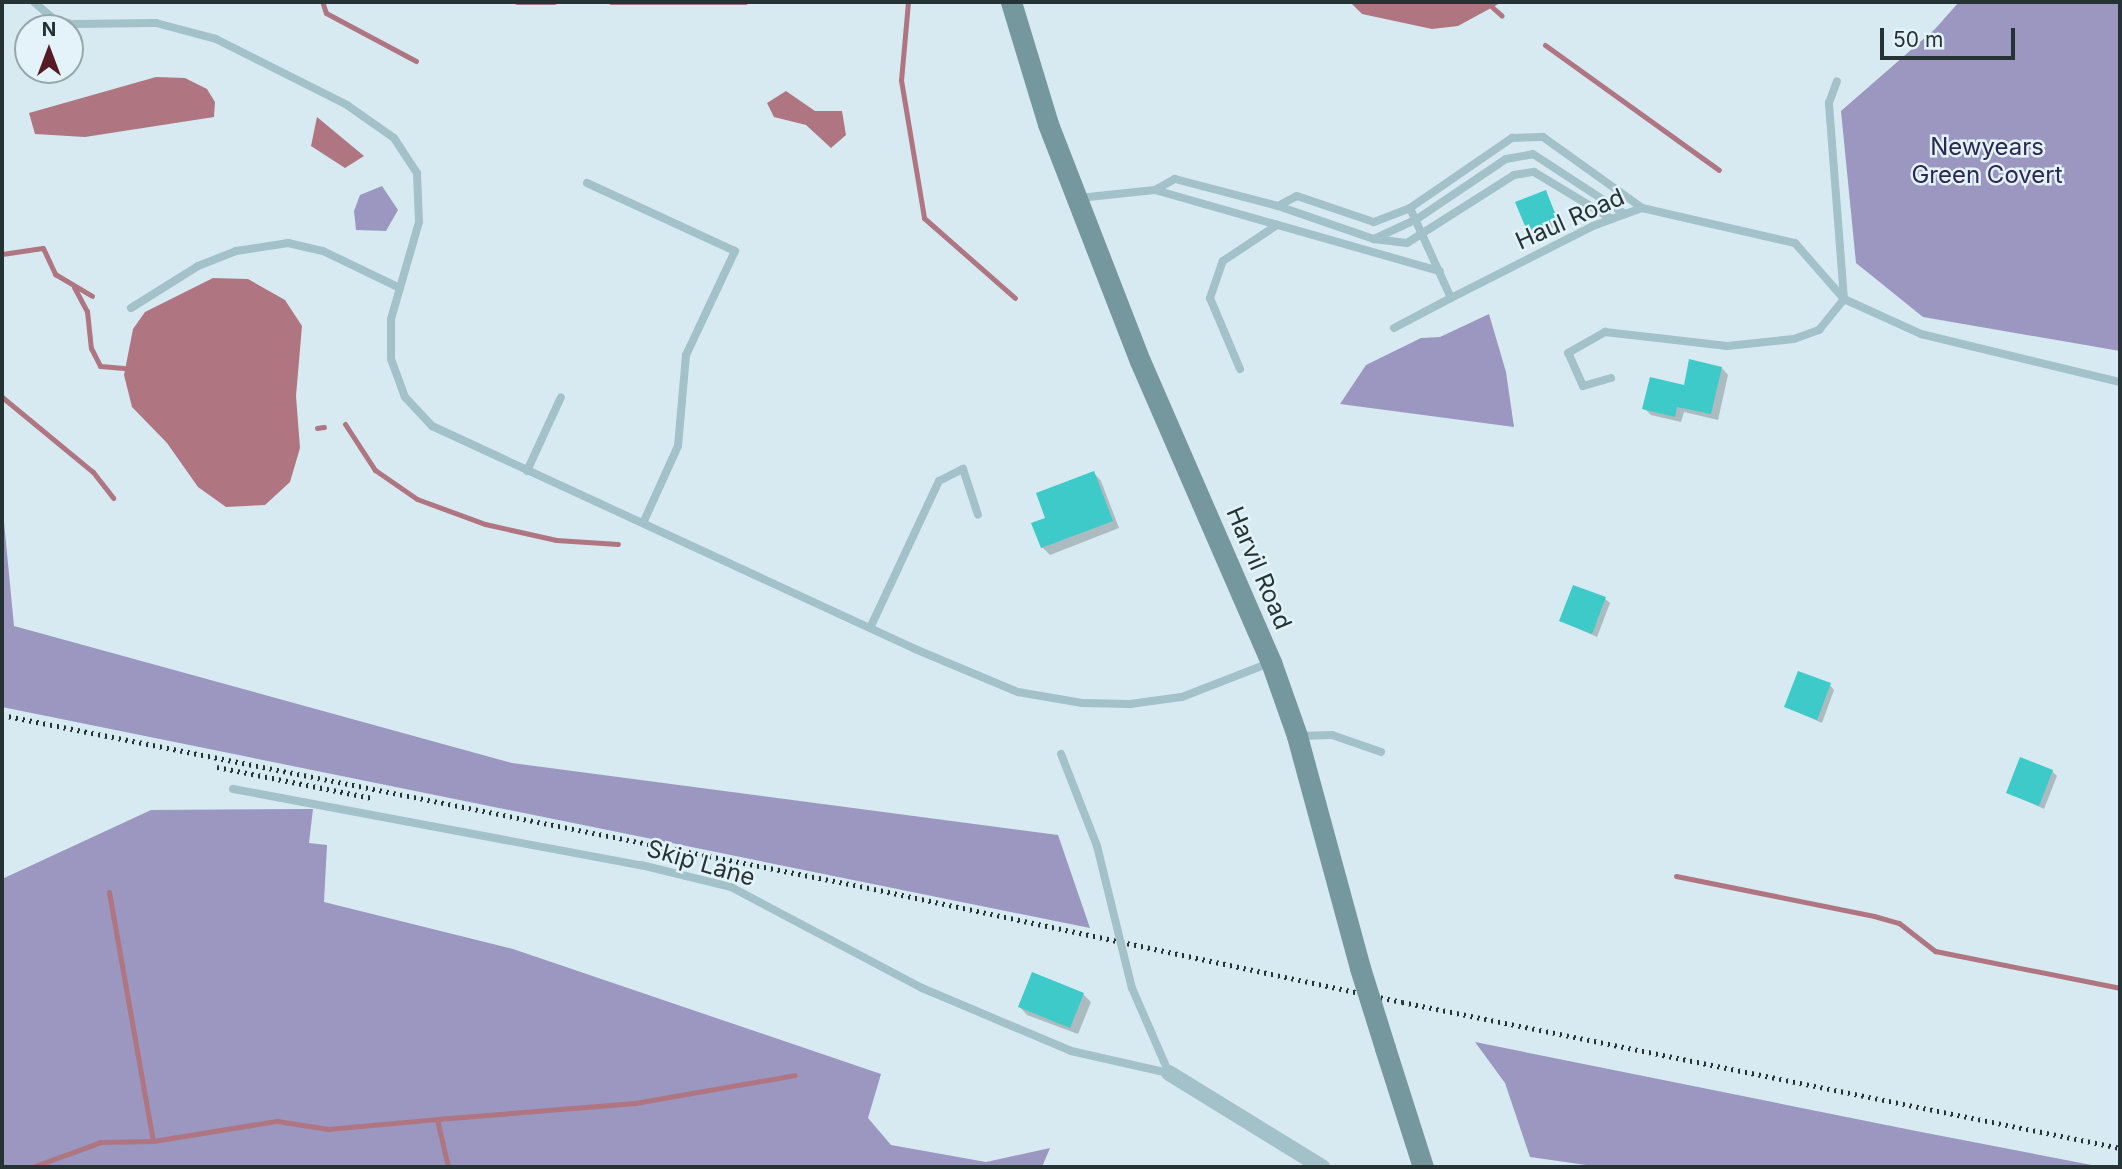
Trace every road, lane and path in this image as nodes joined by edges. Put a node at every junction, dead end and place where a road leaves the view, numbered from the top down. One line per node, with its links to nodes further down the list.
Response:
1 (34, 2): 17 (lane)
2 (1011, 2): 6 (street, Harvil Road)
3 (1837, 81): 19 (lane)
4 (587, 183): 28 (lane)
5 (1155, 190): 6 (lane); 7 (lane); 13 (lane)
6 (1076, 198): 30 (street, Harvil Road)
7 (1278, 206): 8 (lane); 15 (lane)
8 (1410, 208): 9 (lane); 11 (lane)
9 (1642, 208): 10 (lane, Haul Road); 19 (lane, Haul Road)
10 (1625, 214): 11 (lane); 12 (lane, Haul Road)
11 (1417, 219): 14 (lane); 15 (lane)
12 (1612, 219): 14 (lane); 18 (lane, Haul Road)
13 (1277, 225): 16 (lane); 22 (lane)
14 (1425, 234): 15 (lane); 16 (lane)
15 (1374, 239)
16 (1440, 271): 18 (lane)
17 (400, 288): 20 (lane); 26 (lane)
18 (1451, 298): 21 (lane, Haul Road)
19 (1844, 299): 23 (lane); 24 (lane, Haul Road)
20 (131, 309)
21 (1394, 328)
22 (1240, 369)
23 (1611, 378)
24 (2120, 382)
25 (561, 397): 26 (lane)
26 (527, 471): 28 (lane)
27 (978, 515): 29 (lane)
28 (644, 521): 29 (lane)
29 (871, 626): 30 (lane)
30 (1271, 663): 31 (street, Harvil Road)
31 (1297, 736): 32 (lane); 37 (street, Harvil Road, bridge)
32 (1381, 752)
33 (1060, 754): 35 (lane, bridge)
34 (233, 789): 35 (lane, Skip Lane)
35 (1169, 1073): 36 (street)
36 (1322, 1167)
37 (1423, 1167)

